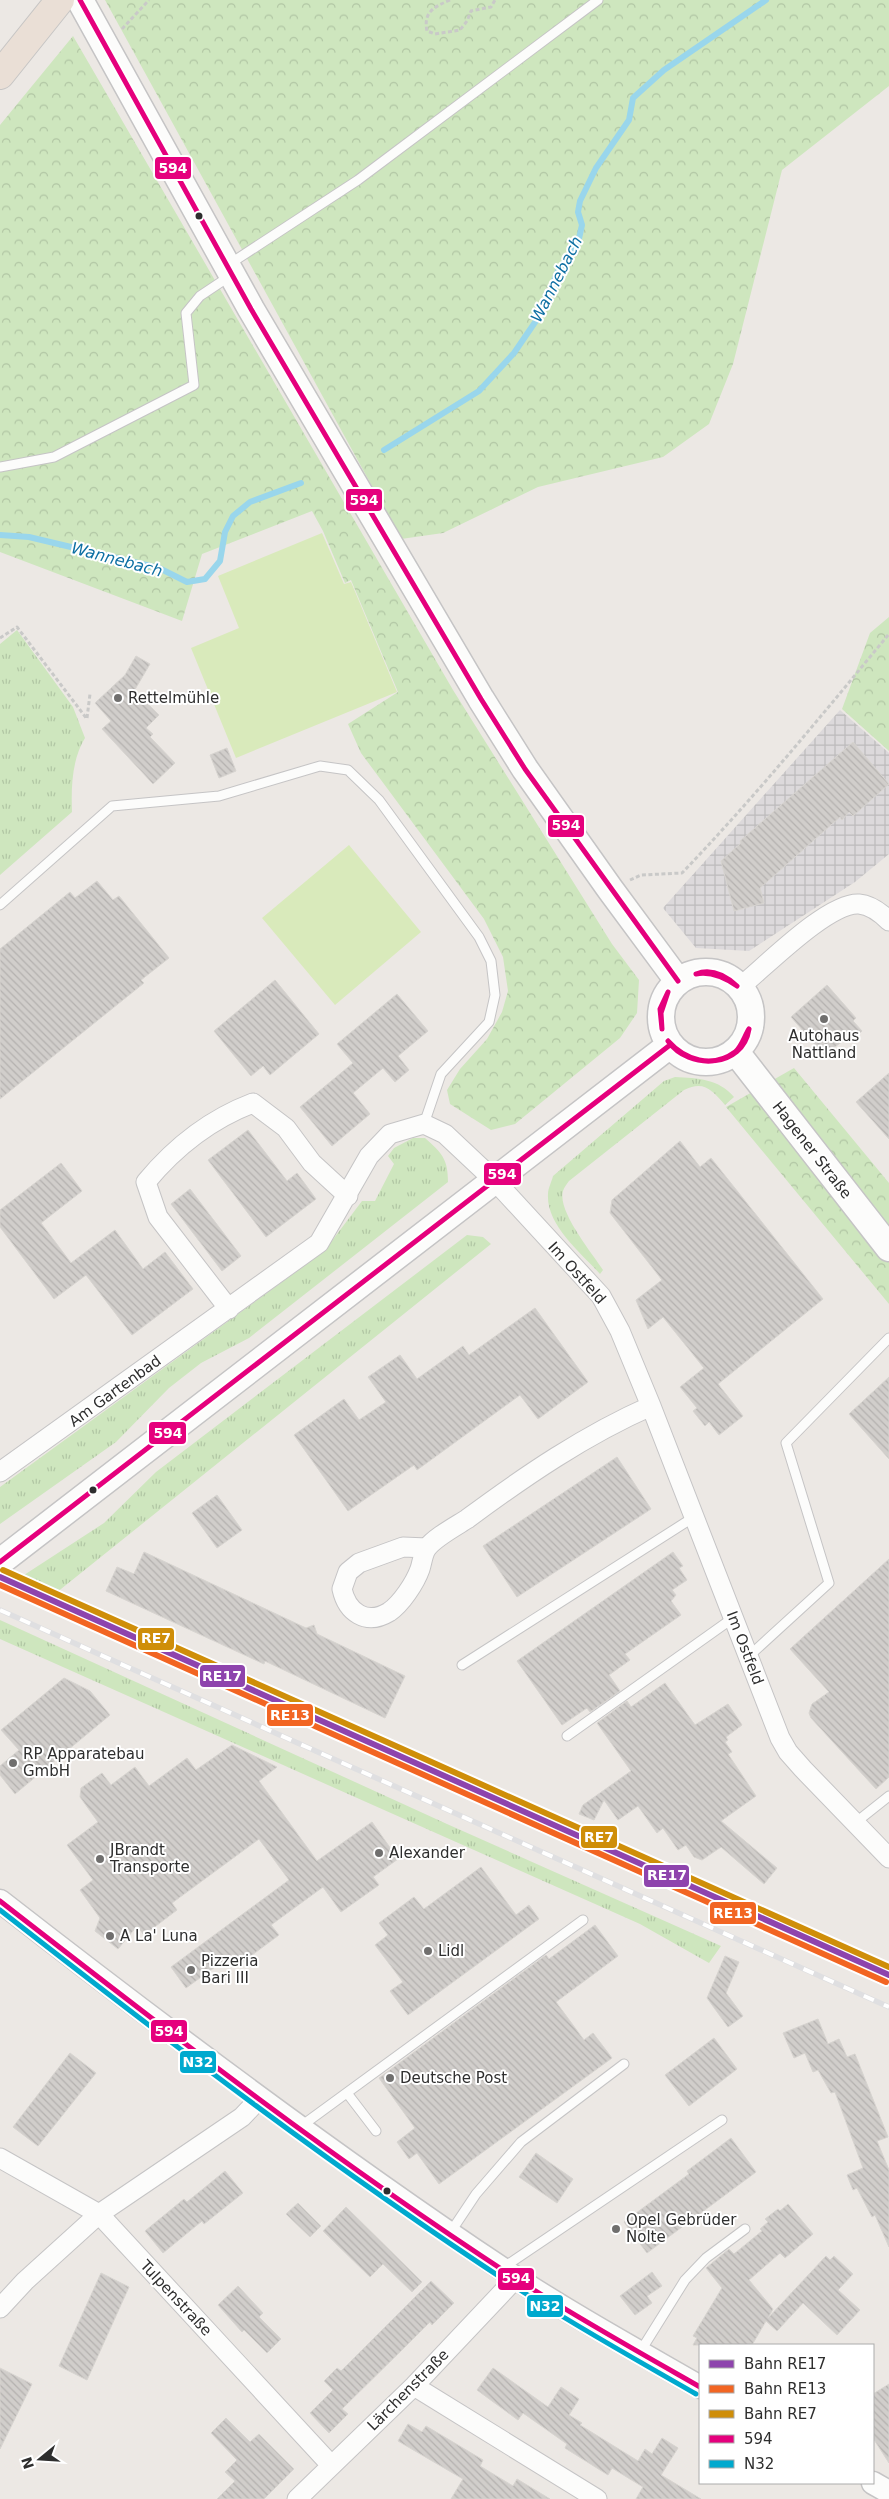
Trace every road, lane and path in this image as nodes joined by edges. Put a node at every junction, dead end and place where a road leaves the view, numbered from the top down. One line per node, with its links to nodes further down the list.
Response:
1 (80, 0): 7 (main road)
2 (149, 0): 7 (path)
3 (450, 0): 4 (path)
4 (495, 0)
5 (598, 0): 9 (lane)
6 (57, 4): 8 (highway)
7 (105, 45): 9 (main road)
8 (0, 75)
9 (230, 270): 10 (lane); 14 (main road)
10 (0, 467)
11 (889, 634): 14 (path)
12 (0, 638): 13 (path)
13 (90, 694)
14 (610, 889): 17 (main road)
15 (0, 905): 21 (lane)
16 (889, 921): 18 (street)
17 (678, 981): 18 (main road); 19 (main road)
18 (740, 987): 20 (main road)
19 (670, 1045): 20 (main road); 22 (main road)
20 (736, 1052): 24 (main road, Hagener Straße)
21 (424, 1124): 22 (street); 23 (street, Am Gartenbad)
22 (495, 1181): 27 (street, Im Ostfeld); 31 (main road)
23 (348, 1196): 25 (street, Am Gartenbad); 25 (street)
24 (889, 1248)
25 (229, 1308): 28 (street, Am Gartenbad)
26 (889, 1338): 33 (lane)
27 (651, 1406): 29 (street, Im Ostfeld); 30 (street)
28 (0, 1472)
29 (694, 1517): 32 (street, Im Ostfeld); 34 (lane)
30 (427, 1548): 30 (street)
31 (0, 1562)
32 (733, 1618): 33 (street, Im Ostfeld); 35 (lane)
33 (748, 1657): 37 (street, Im Ostfeld)
34 (462, 1666)
35 (567, 1736)
36 (889, 1796): 37 (lane)
37 (855, 1823): 38 (street, Im Ostfeld)
38 (889, 1858)
39 (0, 1901): 43 (street)
40 (583, 1920): 42 (lane)
41 (624, 2064): 50 (lane)
42 (347, 2093): 45 (lane); 46 (lane)
43 (260, 2098): 45 (street); 48 (street)
44 (722, 2120): 51 (lane)
45 (300, 2128): 50 (street)
46 (376, 2131)
47 (0, 2158): 48 (street, Tulpenstraße)
48 (99, 2214): 52 (street); 56 (street, Tulpenstraße)
49 (745, 2229): 53 (lane)
50 (450, 2233): 51 (street)
51 (509, 2273): 53 (street); 54 (street, Lärchenstraße)
52 (0, 2308)
53 (640, 2352): 55 (street)
54 (414, 2386): 56 (street, Lärchenstraße); 60 (street)
55 (699, 2386)
56 (331, 2465): 59 (street, Lärchenstraße)
57 (874, 2484): 58 (street)
58 (889, 2492)
59 (297, 2499)
60 (597, 2499)

